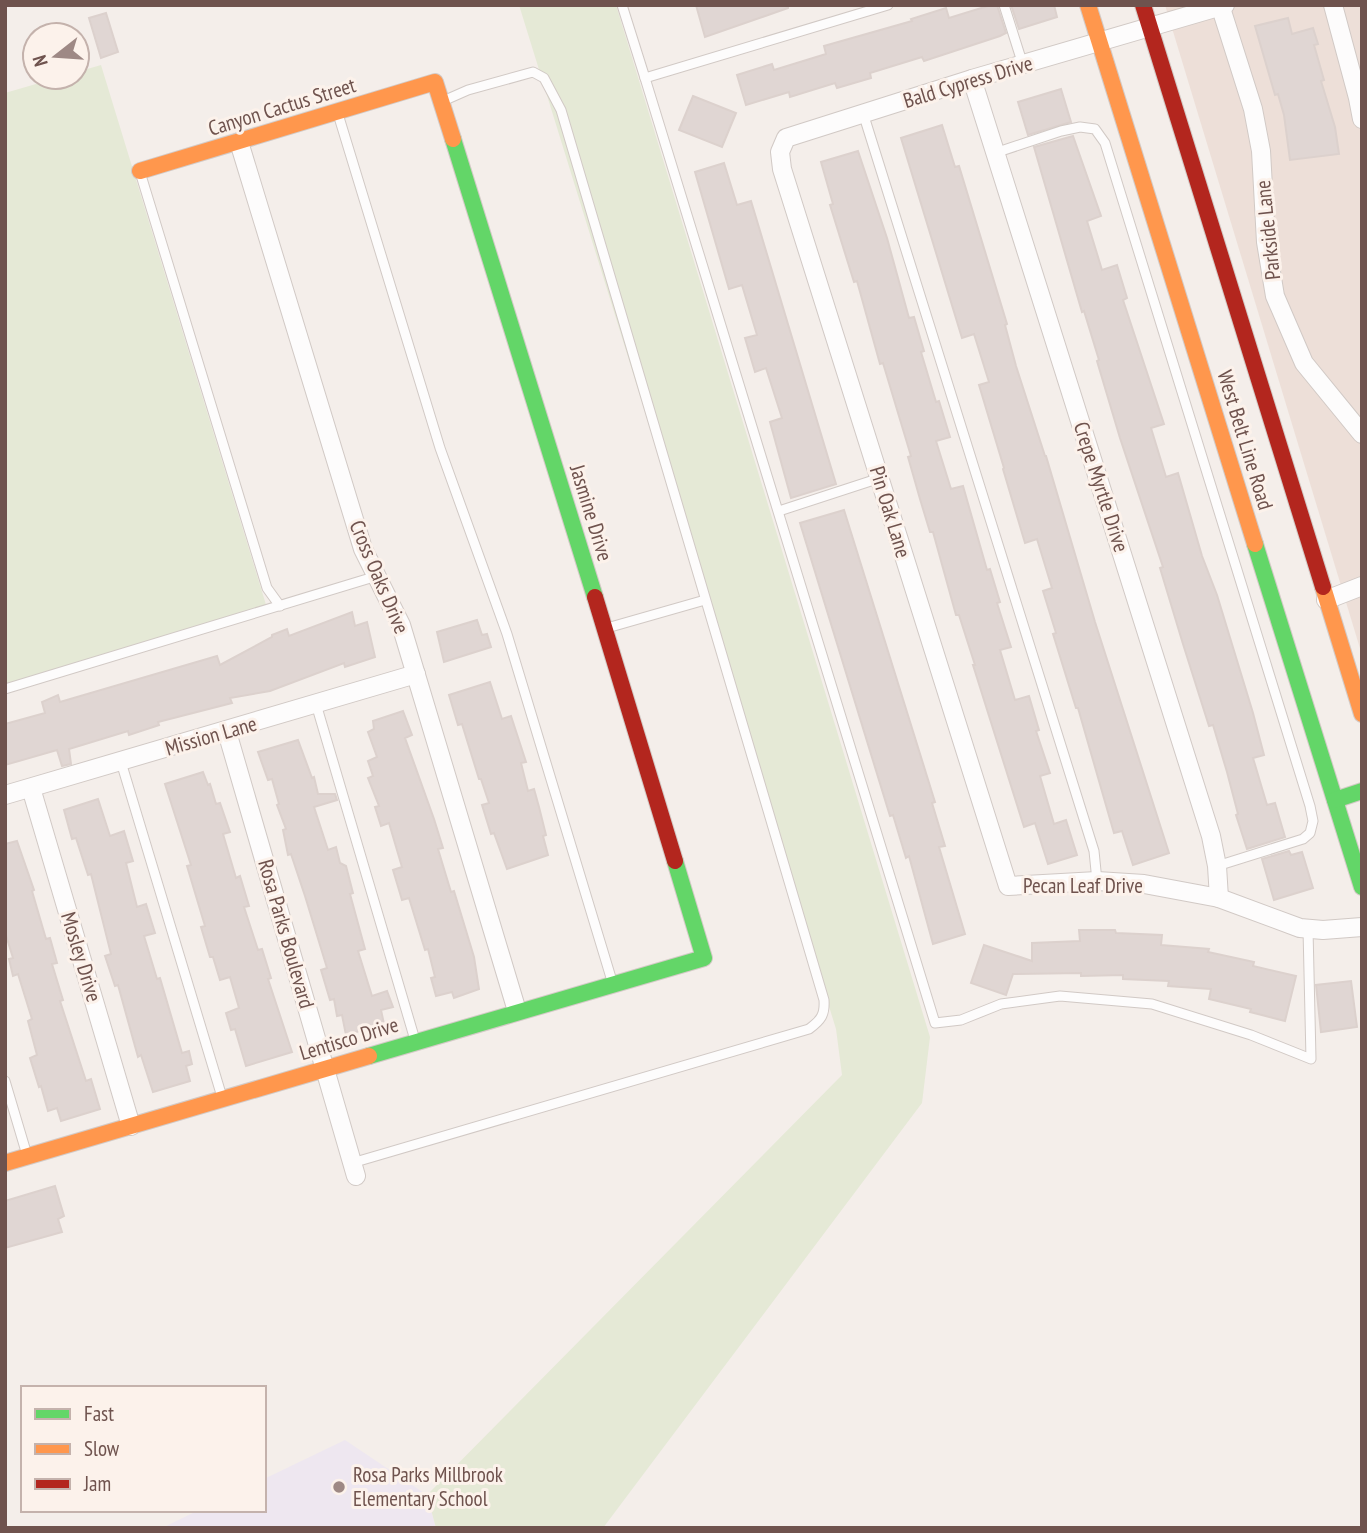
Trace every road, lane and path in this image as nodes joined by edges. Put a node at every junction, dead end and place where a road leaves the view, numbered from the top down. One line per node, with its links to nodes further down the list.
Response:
1 (622, 5): 11 (lane)
2 (888, 5): 11 (lane)
3 (1004, 5): 10 (lane)
4 (1088, 5): 9 (street, West Belt Line Road)
5 (1143, 5): 8 (street, West Belt Line Road)
6 (1333, 5): 17 (street)
7 (1222, 6): 8 (street, Bald Cypress Drive); 22 (street, Parkside Lane)
8 (1150, 28): 9 (street, Bald Cypress Drive); 28 (street, West Belt Line Road)
9 (1100, 43): 10 (street, Bald Cypress Drive); 40 (street, West Belt Line Road)
10 (1023, 65): 12 (street, Bald Cypress Drive)
11 (645, 78): 24 (lane)
12 (972, 79): 16 (street, Bald Cypress Drive); 20 (street, Crepe Myrtle Drive)
13 (435, 82): 14 (street, Jasmine Drive); 15 (street, Canyon Cactus Street)
14 (441, 102): 27 (lane); 30 (street, Jasmine Drive)
15 (338, 112): 19 (street, Canyon Cactus Street); 49 (lane)
16 (863, 113): 18 (street, Bald Cypress Drive); 42 (lane)
17 (1362, 119)
18 (786, 138): 23 (street, Pin Oak Lane)
19 (239, 142): 21 (street, Canyon Cactus Street); 25 (street, Cross Oaks Drive)
20 (995, 153): 41 (street, Crepe Myrtle Drive); 41 (lane)
21 (140, 171): 29 (lane)
22 (1362, 434)
23 (880, 478): 24 (lane); 43 (street, Pin Oak Lane)
24 (779, 511): 47 (lane)
25 (377, 576): 29 (lane); 31 (street, Cross Oaks Drive)
26 (1362, 586): 28 (street)
27 (705, 600): 30 (lane); 58 (lane)
28 (1326, 600): 34 (street, West Belt Line Road)
29 (280, 606): 32 (lane)
30 (605, 628): 48 (street, Jasmine Drive)
31 (416, 674): 33 (street, Mission Lane); 50 (street, Cross Oaks Drive)
32 (5, 689)
33 (316, 704): 35 (street, Mission Lane); 51 (lane)
34 (1362, 714)
35 (227, 732): 36 (street, Mission Lane); 52 (street, Rosa Parks Boulevard)
36 (121, 762): 37 (street, Mission Lane); 54 (lane)
37 (31, 788): 39 (street, Mission Lane); 55 (street, Mosley Drive)
38 (1362, 791): 40 (street)
39 (5, 796)
40 (1335, 800): 44 (street, West Belt Line Road)
41 (1217, 866): 45 (street, Crepe Myrtle Drive)
42 (1097, 881): 43 (street, Pecan Leaf Drive); 45 (street, Pecan Leaf Drive)
43 (1007, 886)
44 (1362, 887)
45 (1219, 898): 47 (street, Pecan Leaf Drive)
46 (1362, 927): 47 (street, Pecan Leaf Drive)
47 (1308, 929)
48 (704, 958): 49 (street, Lentisco Drive)
49 (613, 984): 50 (street, Lentisco Drive)
50 (517, 1011): 51 (street, Lentisco Drive)
51 (416, 1041): 52 (street, Lentisco Drive)
52 (325, 1069): 54 (street, Lentisco Drive); 58 (street, Rosa Parks Boulevard)
53 (5, 1082): 56 (lane)
54 (222, 1099): 55 (street, Lentisco Drive)
55 (131, 1126): 56 (street, Lentisco Drive)
56 (27, 1156): 57 (street, Lentisco Drive)
57 (5, 1163)
58 (354, 1170)

